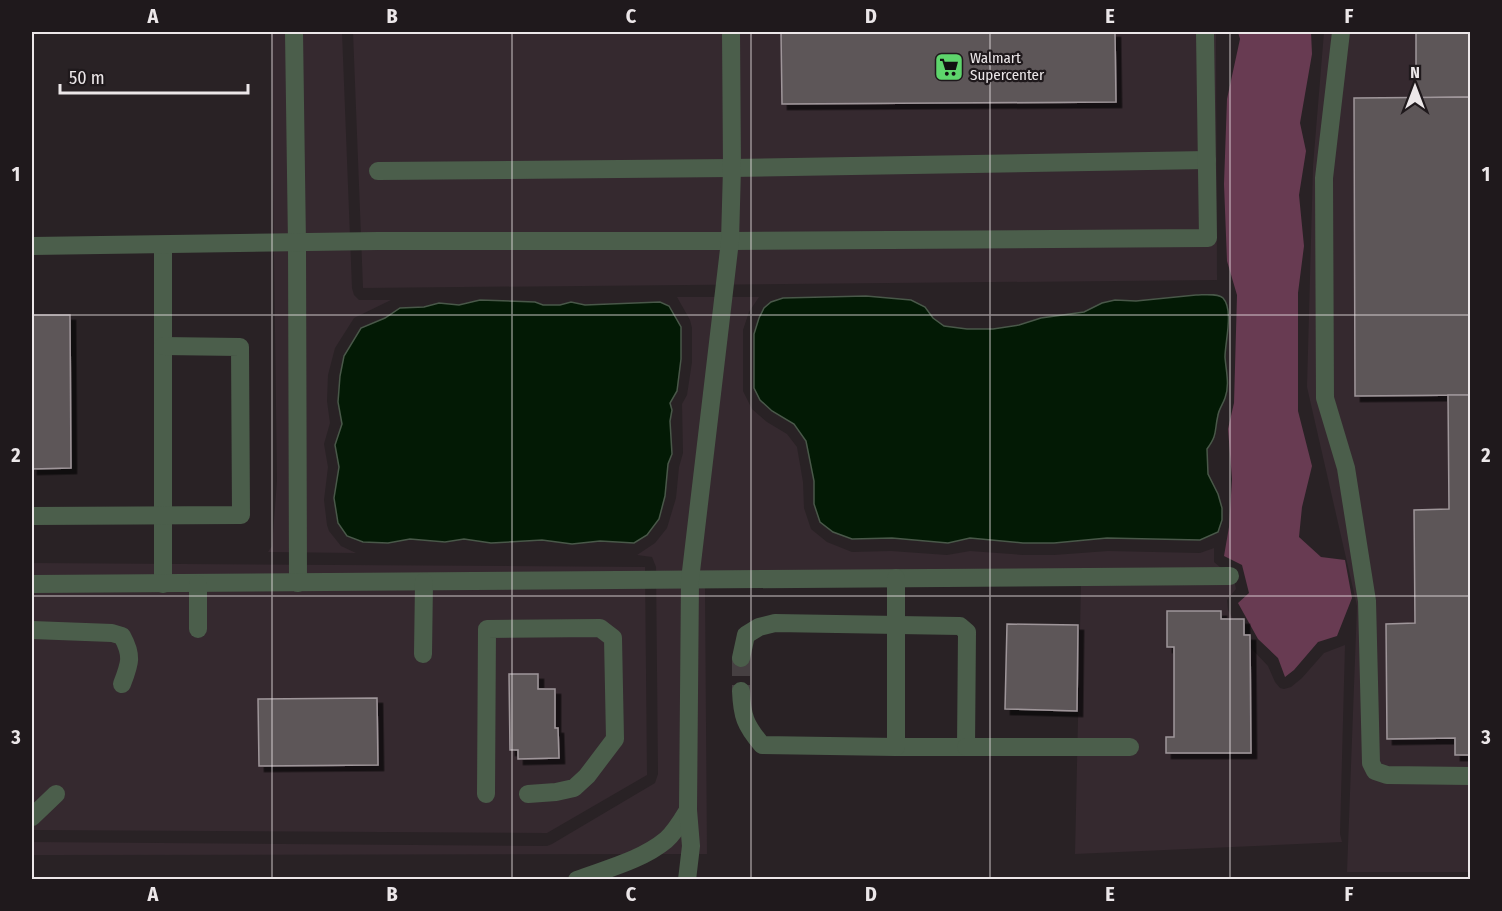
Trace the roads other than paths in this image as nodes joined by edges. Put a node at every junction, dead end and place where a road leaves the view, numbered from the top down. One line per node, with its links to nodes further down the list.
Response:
1 (294, 32): 9 (lane)
2 (731, 32): 6 (lane)
3 (1205, 32): 5 (lane)
4 (1341, 32): 33 (lane)
5 (1207, 160): 6 (lane); 8 (lane)
6 (732, 168): 7 (lane); 8 (lane)
7 (378, 171)
8 (730, 242): 9 (lane); 17 (lane)
9 (297, 244): 10 (lane); 19 (lane)
10 (163, 245): 11 (lane); 12 (lane)
11 (32, 246)
12 (163, 346): 14 (lane); 14 (lane)
13 (32, 516): 14 (lane)
14 (163, 516): 20 (lane)
15 (1230, 576): 16 (lane)
16 (896, 578): 17 (lane); 23 (lane)
17 (690, 580): 18 (lane); 37 (lane)
18 (424, 582): 19 (lane); 26 (lane)
19 (298, 583): 21 (lane)
20 (163, 584): 21 (lane); 22 (lane)
21 (198, 584): 24 (lane)
22 (32, 585)
23 (897, 625): 27 (lane); 30 (lane); 31 (lane)
24 (198, 629)
25 (32, 630): 28 (lane)
26 (423, 654)
27 (741, 658)
28 (122, 684)
29 (741, 691): 30 (lane)
30 (896, 747): 31 (lane)
31 (966, 747): 32 (lane)
32 (1130, 747)
33 (1470, 776)
34 (56, 794): 38 (lane)
35 (486, 794): 36 (lane)
36 (528, 794)
37 (688, 810): 39 (lane); 40 (lane)
38 (32, 817)
39 (577, 879)
40 (687, 879)

